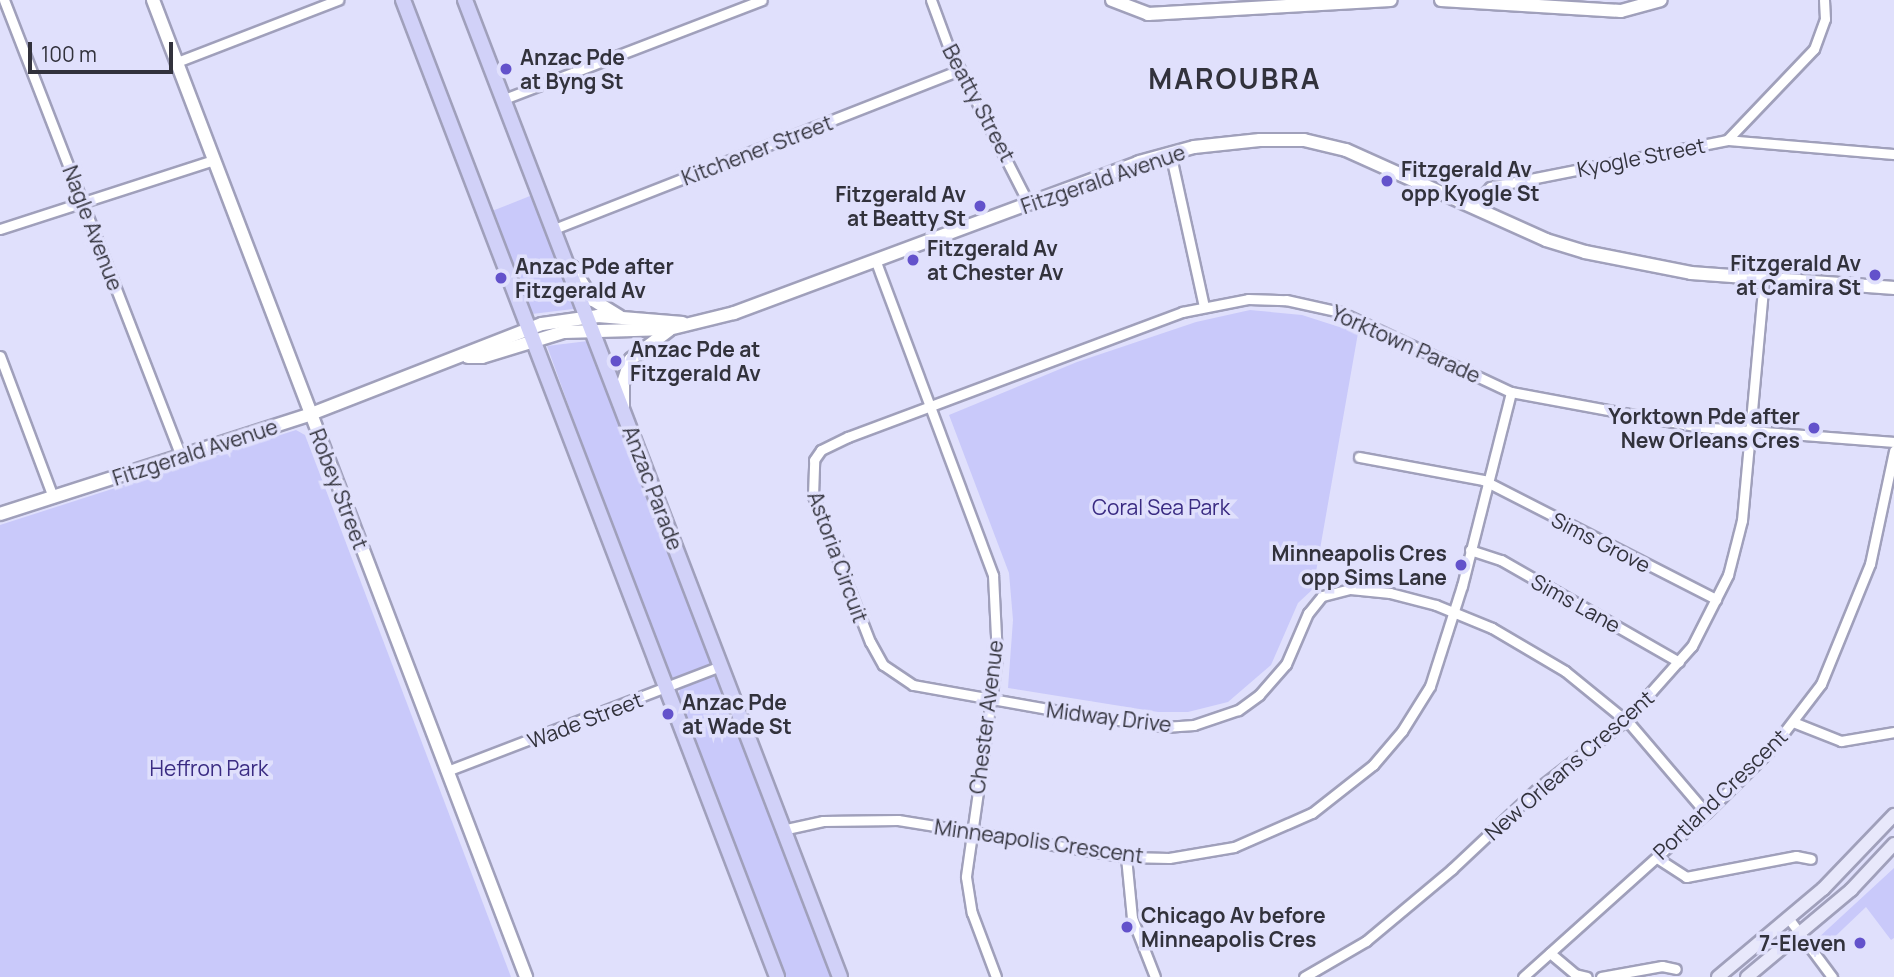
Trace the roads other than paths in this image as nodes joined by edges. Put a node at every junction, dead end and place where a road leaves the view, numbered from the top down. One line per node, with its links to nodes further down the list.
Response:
1 (4, 0): 20 (street, Nagle Avenue)
2 (153, 0): 13 (street, Robey Street)
3 (338, 0): 13 (street)
4 (403, 0): 33 (main road)
5 (465, 0): 15 (main road, Anzac Parade)
6 (761, 0): 15 (street)
7 (931, 0): 14 (street, Beatty Street)
8 (1112, 0): 9 (street)
9 (1391, 0)
10 (1441, 0): 11 (street)
11 (1661, 0)
12 (1824, 0): 16 (street, Kyogle Street)
13 (177, 62): 19 (street, Robey Street)
14 (960, 70): 21 (street, Beatty Street); 24 (street, Kitchener Street)
15 (503, 99): 24 (main road, Anzac Parade)
16 (1727, 141): 18 (street); 22 (street, Kyogle Street)
17 (1170, 152): 21 (street, Fitzgerald Avenue); 22 (street, Fitzgerald Avenue); 28 (street)
18 (1894, 154)
19 (214, 160): 20 (street); 39 (street, Robey Street)
20 (83, 202): 23 (street); 43 (street, Nagle Avenue)
21 (1029, 204): 25 (street, Fitzgerald Avenue)
22 (1473, 206): 26 (street, Fitzgerald Avenue)
23 (0, 229)
24 (556, 236): 29 (street); 30 (main road, Anzac Parade)
25 (876, 262): 31 (street, Fitzgerald Avenue); 37 (street, Chester Avenue)
26 (1764, 279): 27 (street, Fitzgerald Avenue); 40 (street, New Orleans Crescent)
27 (1894, 288)
28 (1205, 306): 36 (street, Yorktown Parade); 37 (street, Yorktown Parade)
29 (622, 317): 30 (street, Fitzgerald Avenue); 31 (street, Fitzgerald Avenue)
30 (590, 323): 32 (street, Fitzgerald Avenue); 33 (street, Fitzgerald Avenue); 38 (main road, Anzac Parade)
31 (683, 323): 32 (street, Fitzgerald Avenue)
32 (669, 329): 38 (street)
33 (532, 333): 39 (street, Fitzgerald Avenue); 53 (main road)
34 (0, 356): 35 (street)
35 (3, 371): 46 (street)
36 (1511, 392): 40 (street, Yorktown Parade); 45 (street, Minneapolis Crescent)
37 (931, 406): 54 (street, Chester Avenue); 54 (street, Astoria Circuit)
38 (623, 411): 52 (main road, Anzac Parade)
39 (311, 414): 43 (street, Fitzgerald Avenue); 58 (street, Robey Street)
40 (1751, 431): 41 (street, Yorktown Parade); 49 (street, New Orleans Crescent)
41 (1894, 442)
42 (1894, 452): 56 (street, Portland Crescent)
43 (181, 457): 46 (street, Fitzgerald Avenue)
44 (1359, 457): 45 (street, Sims Grove)
45 (1487, 482): 48 (street, Minneapolis Crescent); 49 (street, Sims Grove)
46 (53, 497): 47 (street, Fitzgerald Avenue)
47 (0, 514)
48 (1470, 550): 50 (street, Minneapolis Crescent); 51 (street, Sims Lane)
49 (1716, 600): 51 (street, New Orleans Crescent)
50 (1453, 613): 54 (street, Midway Drive); 55 (street, Midway Drive); 64 (street, Minneapolis Crescent)
51 (1679, 662): 55 (street, New Orleans Crescent)
52 (721, 666): 53 (street, Wade Street); 61 (main road, Anzac Parade)
53 (666, 688): 58 (street, Wade Street); 72 (main road)
54 (991, 700): 62 (street, Chester Avenue)
55 (1626, 720): 59 (street, Midway Drive); 76 (street, New Orleans Crescent)
56 (1793, 722): 57 (street); 59 (street, Portland Crescent)
57 (1894, 732)
58 (447, 771): 71 (street, Robey Street)
59 (1706, 813): 65 (street, Portland Crescent)
60 (1894, 815): 67 (main road)
61 (782, 830): 62 (street, Minneapolis Crescent); 73 (main road, Anzac Parade)
62 (970, 833): 64 (street, Minneapolis Crescent); 74 (street, Chester Avenue)
63 (1894, 844): 68 (main road)
64 (1126, 857): 75 (street)
65 (1657, 858): 66 (street); 69 (street, Portland Crescent)
66 (1811, 859)
67 (1789, 919): 68 (street); 80 (main road)
68 (1800, 934): 81 (main road); 82 (street)
69 (1550, 953): 77 (street, Portland Crescent); 78 (street)
70 (1676, 969): 79 (street)
71 (526, 977)
72 (777, 977)
73 (840, 977)
74 (996, 977)
75 (1155, 977)
76 (1304, 977)
77 (1524, 977)
78 (1587, 977)
79 (1601, 977)
80 (1718, 977)
81 (1747, 977)
82 (1832, 977)

